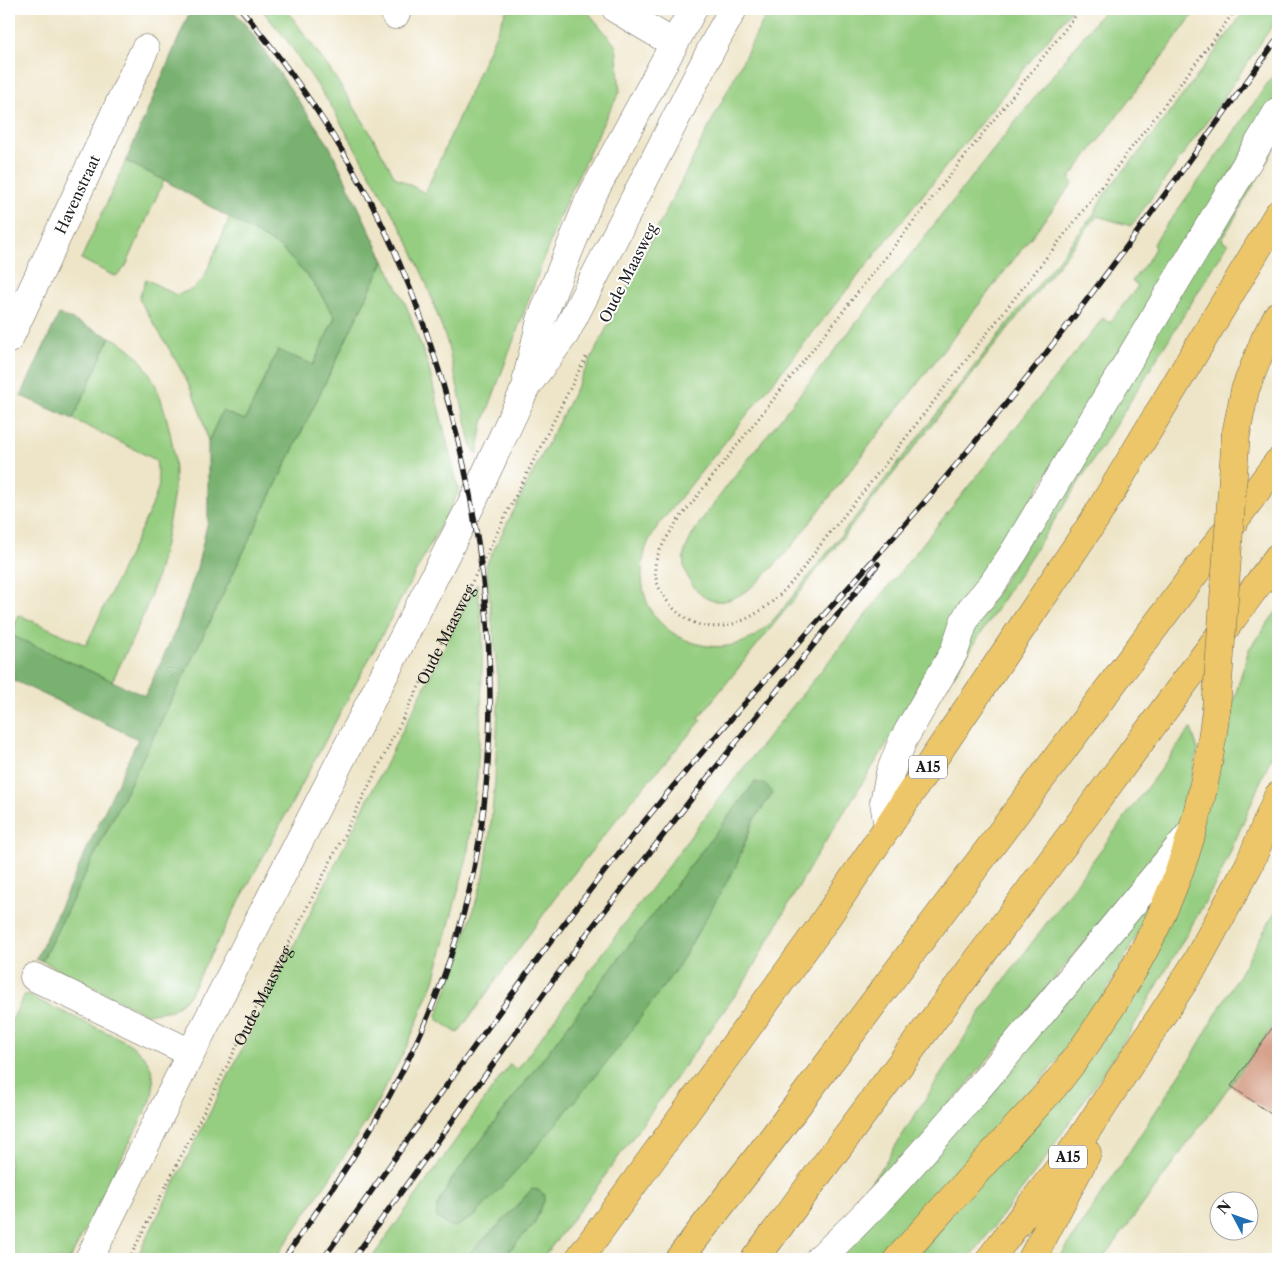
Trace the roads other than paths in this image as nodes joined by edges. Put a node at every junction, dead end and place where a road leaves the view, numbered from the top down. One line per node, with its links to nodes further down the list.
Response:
1 (616, 9): 5 (street)
2 (694, 9): 4 (street, Oude Maasweg); 5 (street, Oude Maasweg)
3 (733, 9): 4 (street)
4 (715, 42): 5 (street); 11 (street, Oude Maasweg)
5 (673, 43): 11 (street, Oude Maasweg)
6 (144, 49): 10 (street, Havenstraat)
7 (1278, 111): 15 (street)
8 (1278, 214): 15 (highway, A15)
9 (1278, 315): 16 (highway, bridge)
10 (9, 339)
11 (526, 387): 19 (street, Oude Maasweg)
12 (1278, 462): 22 (highway)
13 (1278, 558): 23 (highway)
14 (1278, 796): 18 (highway, A15)
15 (888, 827): 21 (highway, A15)
16 (1193, 830): 24 (street); 25 (highway)
17 (34, 977): 19 (street)
18 (1141, 1050): 26 (highway, A15); 27 (highway, A15)
19 (191, 1053): 20 (street, Oude Maasweg)
20 (89, 1259)
21 (579, 1259)
22 (679, 1259)
23 (755, 1259)
24 (819, 1259)
25 (898, 1259)
26 (990, 1259)
27 (1032, 1259)

